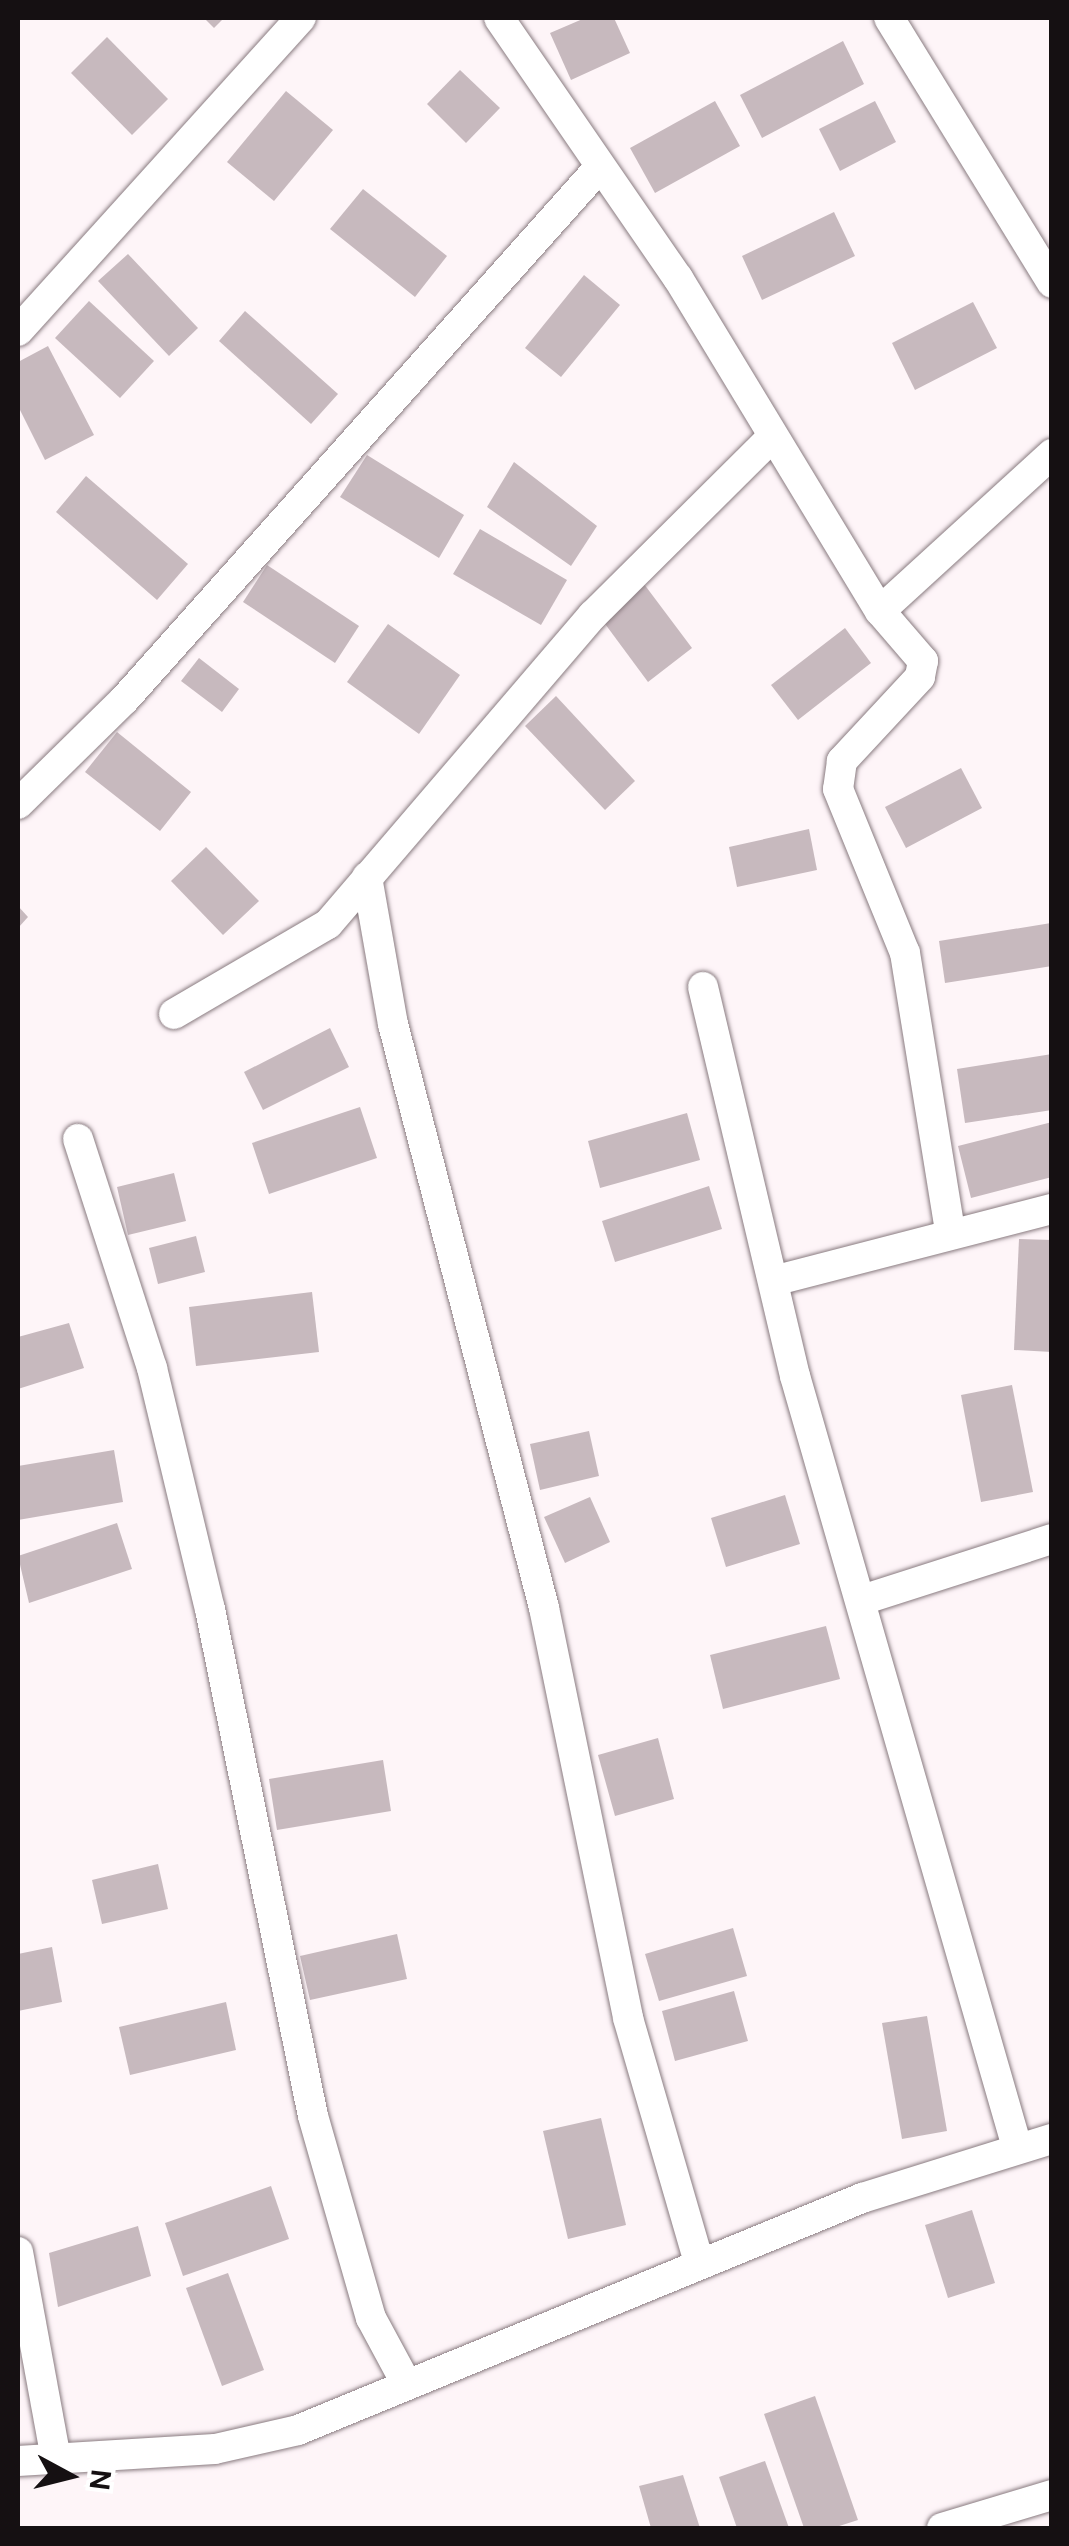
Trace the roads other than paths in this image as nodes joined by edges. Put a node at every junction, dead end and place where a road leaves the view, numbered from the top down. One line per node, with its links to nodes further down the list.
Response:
1 (302, 18): 6 (street)
2 (499, 18): 4 (street)
3 (889, 18): 5 (street)
4 (599, 168): 7 (street); 10 (street)
5 (1052, 283)
6 (18, 331)
7 (769, 440): 9 (street); 11 (street)
8 (1052, 454): 9 (street)
9 (880, 612): 16 (street)
10 (18, 804)
11 (367, 877): 13 (street); 23 (street)
12 (702, 986): 17 (street)
13 (174, 1014)
14 (78, 1138): 24 (street)
15 (1052, 1209): 16 (street)
16 (950, 1231): 17 (street)
17 (776, 1280): 19 (street)
18 (1052, 1539): 19 (street)
19 (866, 1599): 21 (street)
20 (1052, 2139): 21 (street)
21 (1017, 2147): 23 (street)
22 (18, 2252): 25 (street)
23 (699, 2262): 24 (street)
24 (406, 2384): 25 (street)
25 (54, 2454): 26 (street)
26 (18, 2461)
27 (1052, 2495): 28 (street)
28 (1015, 2517): 29 (street)
29 (942, 2528)

